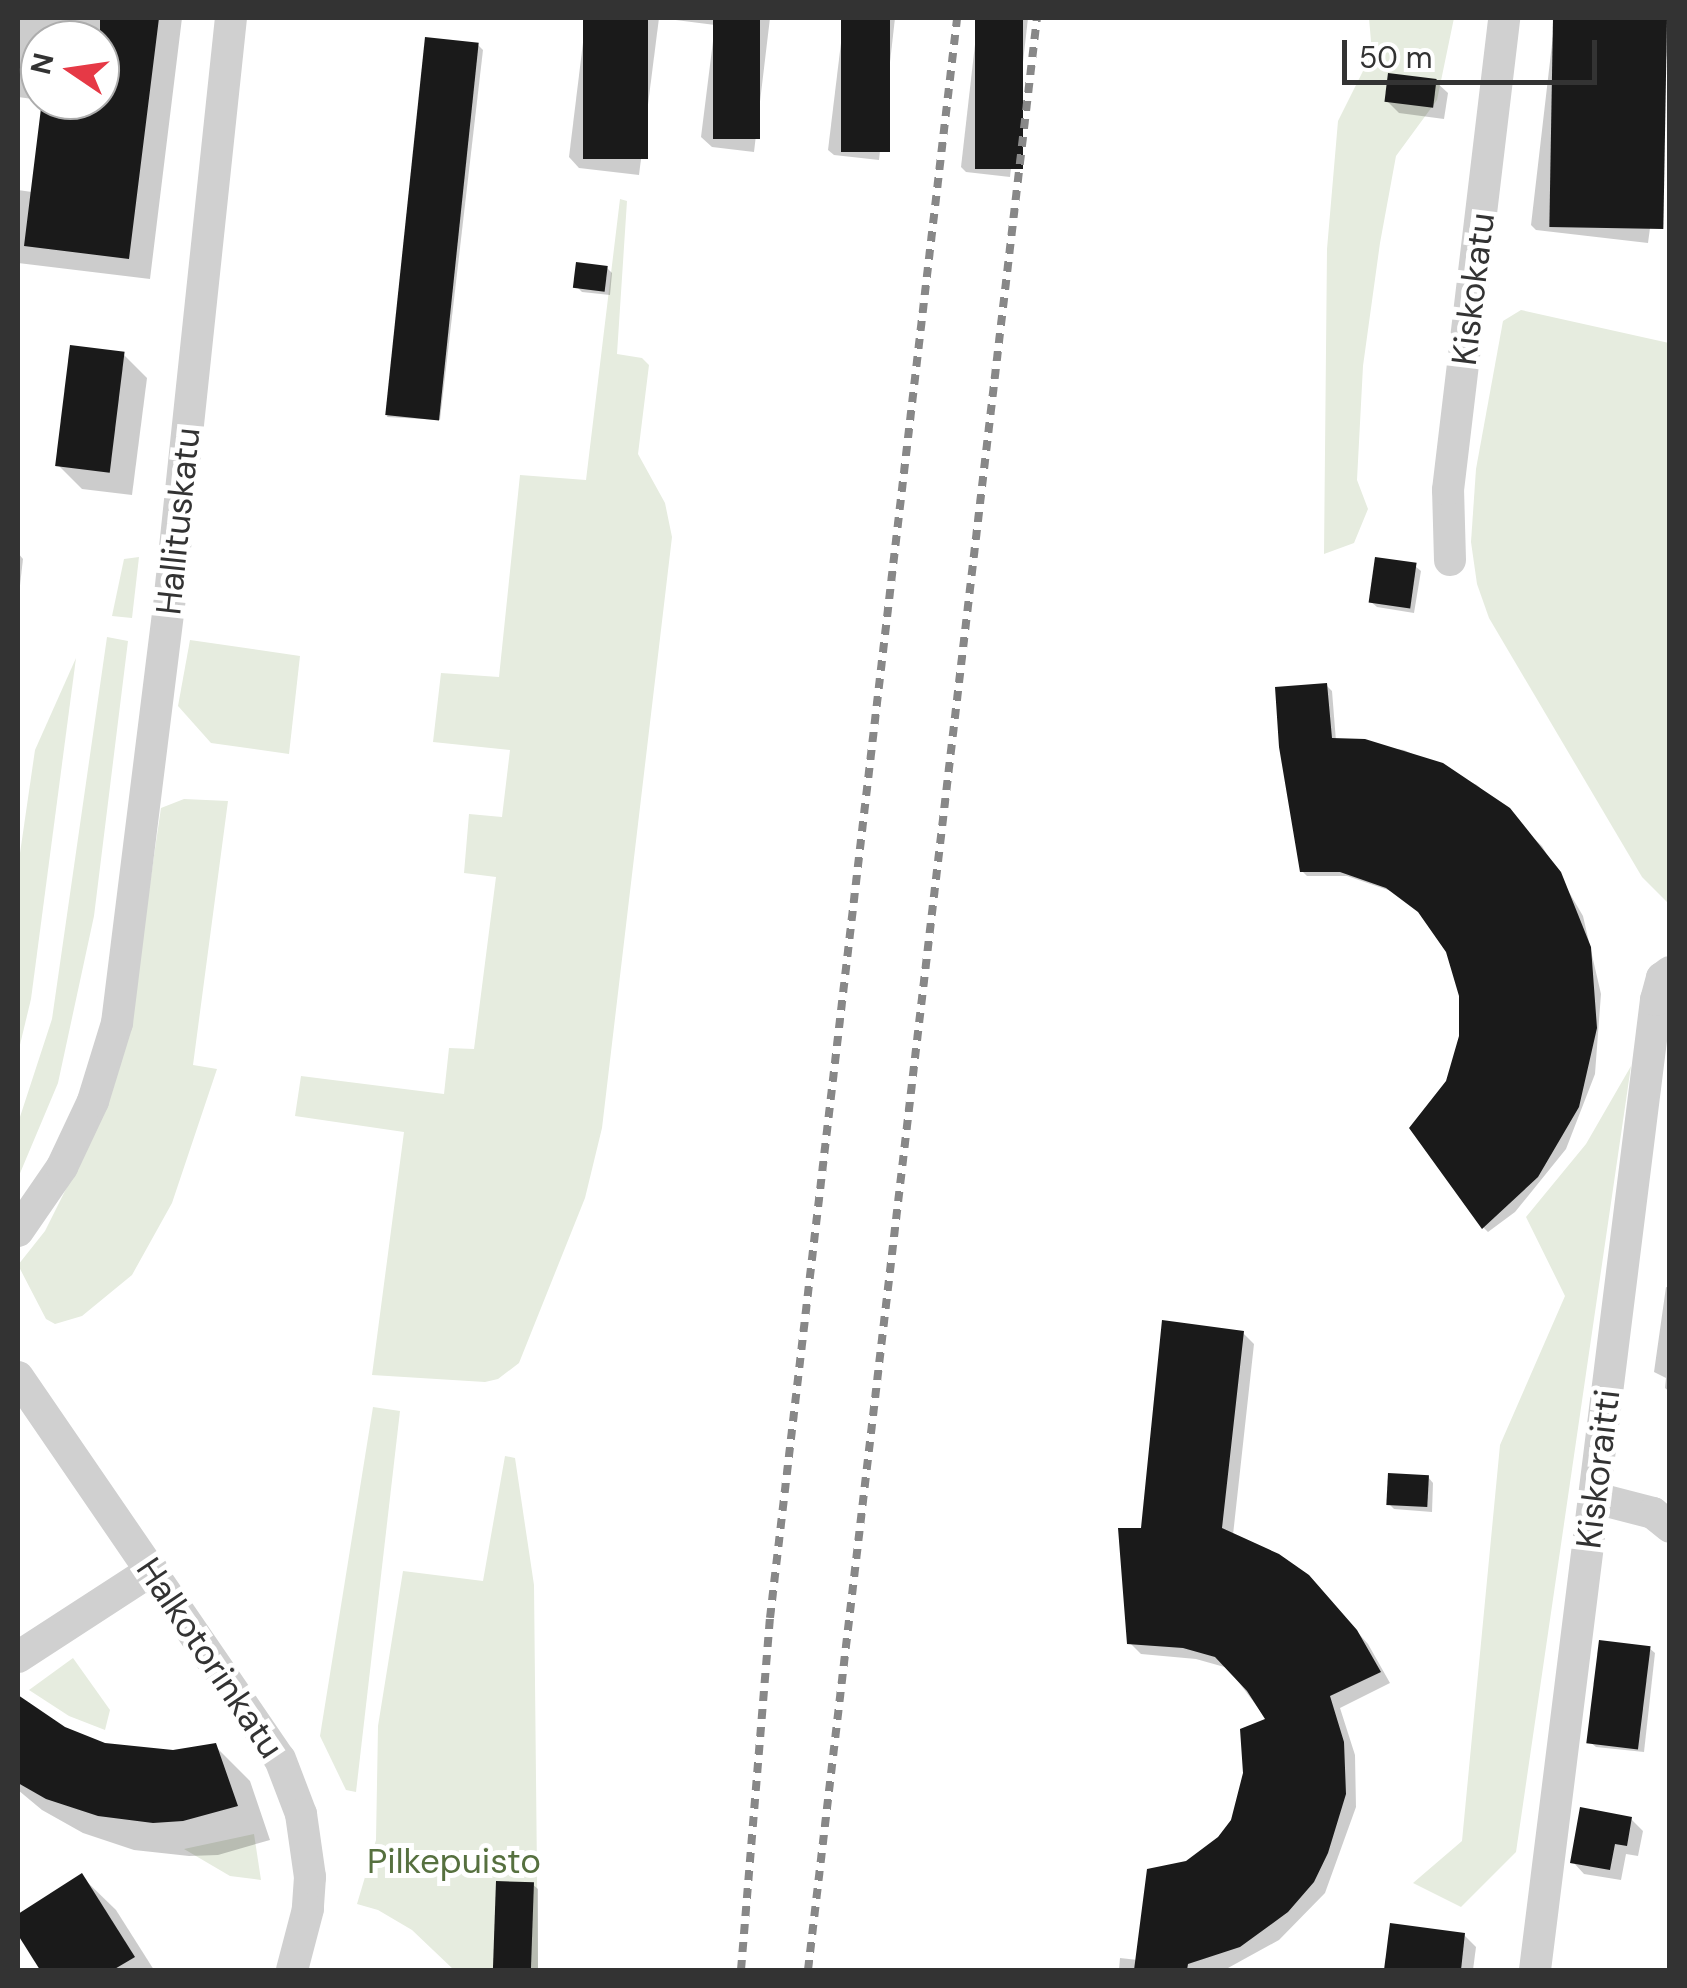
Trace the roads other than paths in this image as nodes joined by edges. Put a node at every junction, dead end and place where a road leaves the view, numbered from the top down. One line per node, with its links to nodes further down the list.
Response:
1 (232, 18): 5 (street, Hallituskatu)
2 (1504, 18): 3 (street, Kiskokatu)
3 (1450, 560)
4 (1670, 972): 7 (street, Kiskoraitti)
5 (18, 1232)
6 (18, 1377): 9 (street, Halkotorinkatu)
7 (1595, 1498): 8 (street); 12 (street, Kiskoraitti)
8 (1670, 1528)
9 (152, 1570): 10 (street); 11 (street, Halkotorinkatu)
10 (18, 1657)
11 (292, 1970)
12 (1535, 1970)

